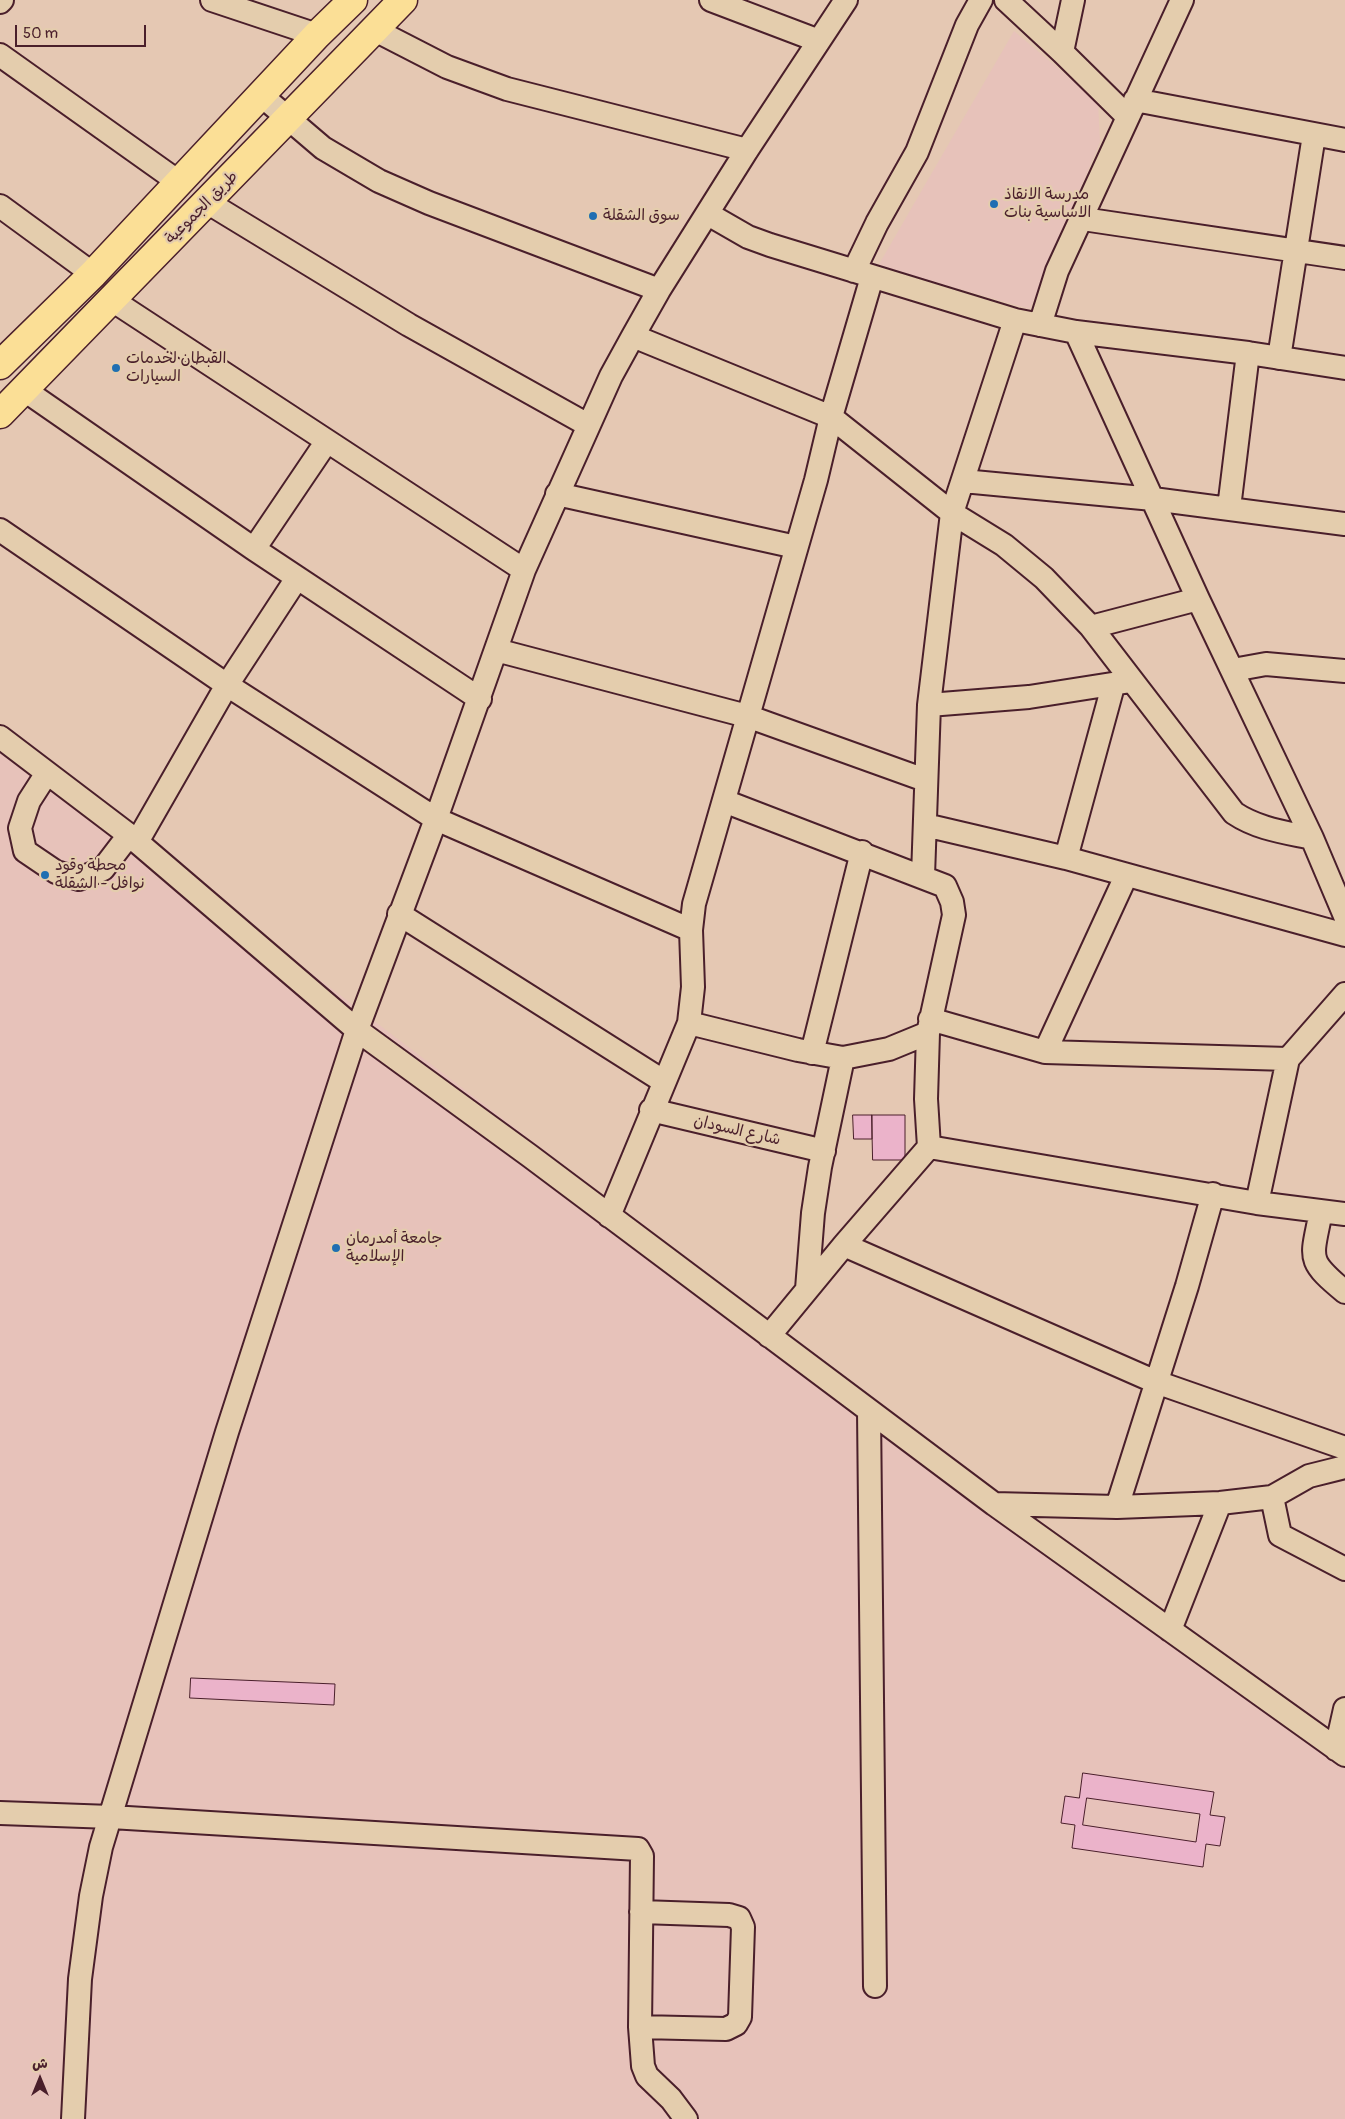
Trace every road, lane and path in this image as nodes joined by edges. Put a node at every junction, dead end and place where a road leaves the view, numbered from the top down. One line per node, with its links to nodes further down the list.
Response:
1 (212, 0): 11 (street)
2 (353, 0): 11 (main road, طريق الجموعية)
3 (403, 0): 10 (main road, طريق الجموعية)
4 (711, 0): 12 (street)
5 (846, 0): 12 (street)
6 (981, 0): 29 (street)
7 (1006, 0): 13 (street)
8 (1073, 0): 13 (street)
9 (1182, 0): 16 (street)
10 (375, 30): 17 (main road, طريق الجموعية); 20 (street)
11 (317, 35): 15 (main road, طريق الجموعية)
12 (819, 41): 20 (street)
13 (1062, 52): 16 (street)
14 (0, 55): 21 (street)
15 (262, 96): 17 (street); 21 (main road, طريق الجموعية)
16 (1132, 109): 18 (street); 25 (street)
17 (287, 118): 22 (main road, طريق الجموعية); 30 (street)
18 (1314, 135): 19 (street); 26 (street)
19 (1345, 140)
20 (747, 150): 24 (street)
21 (180, 183): 28 (main road, طريق الجموعية)
22 (207, 202): 31 (main road, طريق الجموعية); 43 (street)
23 (0, 206): 28 (street)
24 (708, 214): 29 (street); 30 (street)
25 (1083, 219): 26 (street); 33 (street)
26 (1294, 250): 27 (street); 37 (street)
27 (1345, 258)
28 (94, 274): 38 (main road, طريق الجموعية)
29 (863, 274): 32 (street); 42 (street)
30 (659, 290): 35 (street)
31 (112, 300): 40 (main road, طريق الجموعية); 44 (street)
32 (1015, 320): 33 (street); 45 (street)
33 (1040, 325): 34 (street)
34 (1076, 332): 36 (street); 47 (street)
35 (633, 336): 42 (street); 43 (street)
36 (1248, 352): 37 (street); 48 (street)
37 (1278, 358): 39 (street)
38 (2, 359)
39 (1345, 368)
40 (23, 389): 41 (main road, طريق الجموعية); 53 (street)
41 (0, 414)
42 (831, 417): 49 (street); 52 (street)
43 (588, 425): 46 (street)
44 (327, 441): 53 (street); 54 (street)
45 (963, 481): 47 (street); 49 (street)
46 (558, 494): 52 (street); 54 (street)
47 (1153, 499): 48 (street); 56 (street)
48 (1228, 508): 50 (street)
49 (952, 513): 57 (street); 64 (street)
50 (1345, 524)
51 (0, 530): 62 (street)
52 (796, 547): 65 (street)
53 (254, 549): 55 (street)
54 (524, 570): 58 (street)
55 (297, 578): 62 (street); 63 (street)
56 (1198, 599): 57 (street); 59 (street)
57 (1091, 627): 61 (street)
58 (496, 650): 63 (street); 65 (street)
59 (1233, 670): 60 (street); 73 (street)
60 (1345, 671)
61 (1122, 683): 64 (street); 73 (street); 75 (street)
62 (227, 685): 70 (street); 72 (street)
63 (480, 699): 70 (street)
64 (929, 705): 68 (street)
65 (747, 716): 68 (street); 69 (street)
66 (0, 737): 67 (street)
67 (46, 773): 72 (street); 72 (street)
68 (925, 780): 71 (street)
69 (724, 801): 74 (street); 80 (street)
70 (436, 819): 78 (street); 80 (street)
71 (925, 825): 75 (street); 76 (street)
72 (133, 838): 85 (street)
73 (1312, 838): 79 (street)
74 (862, 852): 76 (street); 87 (street)
75 (1066, 858): 77 (street)
76 (923, 876): 84 (street)
77 (1126, 876): 81 (street); 86 (street)
78 (399, 914): 85 (street); 90 (street)
79 (1345, 916)
80 (692, 930): 83 (street)
81 (1345, 934)
82 (1345, 994): 89 (street)
83 (689, 1023): 87 (street); 90 (street)
84 (929, 1026): 86 (street); 88 (street); 92 (street)
85 (357, 1030): 98 (street); 116 (street)
86 (1044, 1052): 89 (street)
87 (812, 1053): 88 (street)
88 (843, 1058): 93 (street)
89 (1288, 1059): 95 (street)
90 (663, 1080): 91 (street)
91 (651, 1110): 93 (street, شارع السودان); 98 (street)
92 (929, 1147): 94 (street); 99 (street)
93 (824, 1151): 100 (street)
94 (1213, 1194): 95 (street); 103 (street)
95 (1257, 1202): 96 (street)
96 (1322, 1211): 97 (street); 101 (street)
97 (1345, 1214)
98 (609, 1216): 102 (street)
99 (844, 1244): 100 (street); 103 (street)
100 (807, 1289): 102 (street)
101 (1345, 1292)
102 (769, 1336): 104 (street)
103 (1156, 1382): 105 (street); 110 (street)
104 (869, 1411): 109 (street); 118 (street)
105 (1345, 1448)
106 (1345, 1467): 107 (street)
107 (1272, 1497): 108 (street); 111 (street)
108 (1220, 1503): 110 (street); 112 (street)
109 (994, 1504): 110 (street); 112 (street)
110 (1117, 1507)
111 (1345, 1569)
112 (1170, 1630): 114 (street)
113 (1345, 1710): 114 (street)
114 (1340, 1752)
115 (0, 1813): 116 (street)
116 (111, 1818): 117 (street); 120 (street)
117 (641, 1912): 119 (street); 119 (street)
118 (875, 1986)
119 (640, 2027): 121 (street)
120 (72, 2119)
121 (686, 2119)

